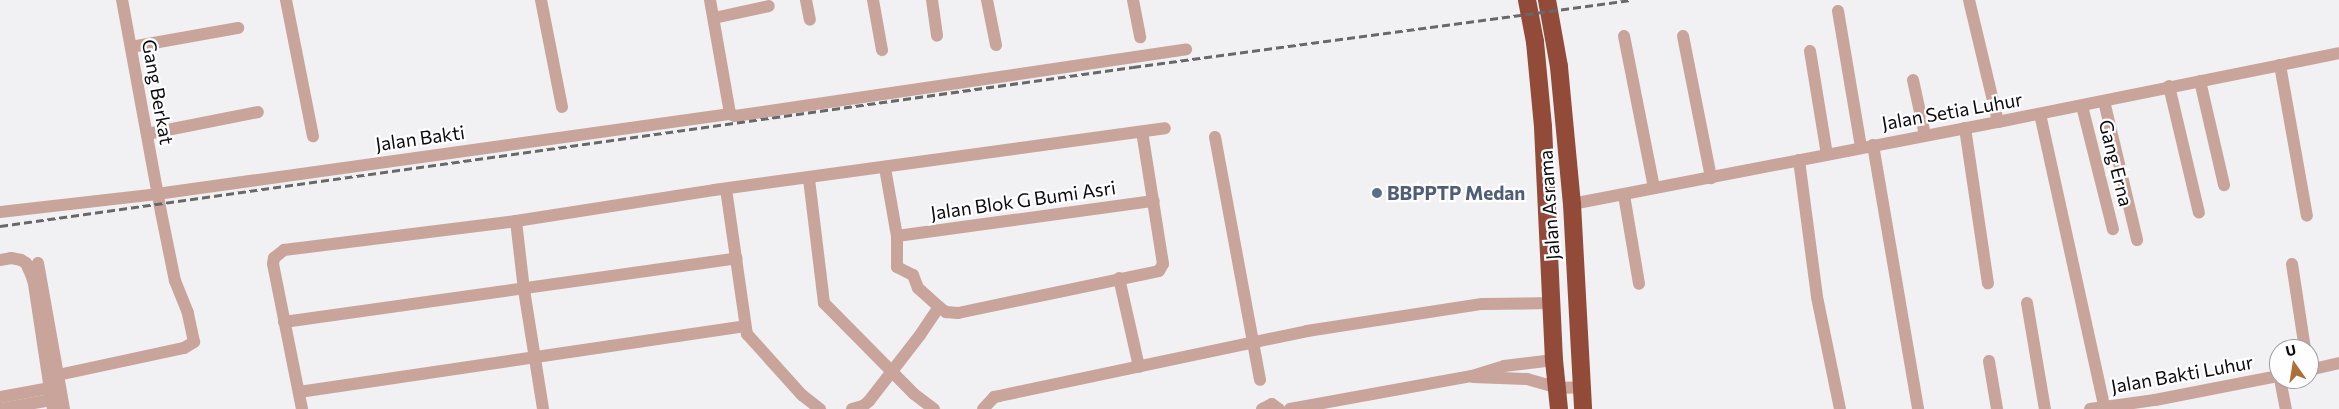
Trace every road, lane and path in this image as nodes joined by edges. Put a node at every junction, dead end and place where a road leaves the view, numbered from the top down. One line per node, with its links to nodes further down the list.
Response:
1 (122, 0): 23 (street, Gang Berkat)
2 (286, 0): 44 (street)
3 (541, 0): 34 (street)
4 (710, 0): 15 (street)
5 (806, 0): 16 (street)
6 (873, 0): 25 (street)
7 (932, 0): 18 (street)
8 (987, 0): 22 (street)
9 (1133, 0): 21 (street)
10 (1527, 0): 74 (highway, Jalan Asrama)
11 (1547, 0): 58 (highway, Jalan Asrama)
12 (1969, 0): 38 (street)
13 (769, 6): 15 (street)
14 (1838, 11): 46 (street)
15 (714, 18): 36 (street)
16 (810, 20)
17 (238, 28): 23 (street)
18 (937, 36)
19 (1624, 36): 53 (street)
20 (1683, 36): 50 (street)
21 (1140, 37)
22 (996, 45)
23 (131, 48): 42 (street, Gang Berkat)
24 (1186, 49): 36 (street, Jalan Bakti)
25 (882, 50)
26 (1810, 52): 47 (street)
27 (2339, 53): 28 (street, Jalan Setia Luhur)
28 (2280, 65): 30 (street, Jalan Setia Luhur); 61 (street)
29 (1913, 80): 43 (street)
30 (2200, 81): 31 (street, Jalan Setia Luhur); 52 (street)
31 (2169, 86): 32 (street, Jalan Setia Luhur); 60 (street)
32 (2104, 101): 33 (street, Jalan Setia Luhur); 65 (street)
33 (2082, 106): 37 (street, Jalan Setia Luhur); 63 (street, Gang Erna)
34 (562, 107)
35 (258, 112): 42 (street)
36 (730, 114): 55 (street, Jalan Bakti)
37 (2040, 114): 38 (street, Jalan Setia Luhur); 101 (street)
38 (1998, 122): 40 (street, Jalan Setia Luhur)
39 (1166, 128): 41 (street)
40 (1965, 128): 43 (street, Jalan Setia Luhur); 71 (street)
41 (1142, 132): 49 (street); 57 (street)
42 (148, 134): 55 (street, Gang Berkat)
43 (1925, 135): 46 (street, Jalan Setia Luhur)
44 (313, 136)
45 (1215, 137): 80 (street)
46 (1867, 146): 47 (street, Jalan Setia Luhur); 116 (street)
47 (1827, 154): 48 (street, Jalan Setia Luhur)
48 (1799, 160): 50 (street, Jalan Setia Luhur); 115 (street)
49 (885, 168): 51 (street); 64 (street)
50 (1711, 178): 53 (street, Jalan Setia Luhur)
51 (809, 179): 54 (street); 88 (street)
52 (2224, 185)
53 (1654, 188): 56 (street, Jalan Setia Luhur)
54 (726, 189): 62 (street); 66 (street)
55 (157, 192): 59 (street, Jalan Bakti); 89 (street, Gang Berkat)
56 (1624, 195): 58 (street, Jalan Setia Luhur); 72 (street)
57 (1154, 201): 64 (street, Jalan Blok G Bumi Asri); 70 (street)
58 (1572, 204): 95 (highway, Jalan Asrama)
59 (0, 212)
60 (2199, 213)
61 (2307, 216)
62 (516, 221): 73 (street); 77 (street)
63 (2113, 229)
64 (898, 236): 76 (street)
65 (2137, 240)
66 (736, 258): 73 (street); 78 (street)
67 (0, 260): 99 (street)
68 (38, 263): 89 (street)
69 (2292, 264): 79 (street)
70 (1119, 278): 76 (street); 86 (street)
71 (1988, 283)
72 (1638, 284)
73 (524, 290): 77 (street); 81 (street)
74 (1552, 303): 80 (street); 82 (highway, Jalan Asrama)
75 (2027, 303): 118 (street)
76 (939, 307): 88 (street)
77 (284, 322): 97 (street)
78 (745, 326): 81 (street); 106 (street)
79 (2303, 339)
80 (1252, 342): 86 (street); 92 (street)
81 (536, 357): 97 (street); 105 (street)
82 (1554, 360): 84 (street); 94 (highway, Jalan Asrama)
83 (1989, 361): 117 (street)
84 (1526, 363): 90 (street); 91 (street)
85 (2339, 363): 87 (street)
86 (1139, 367): 109 (street)
87 (2319, 368)
88 (892, 372): 107 (street); 108 (street)
89 (58, 375): 103 (street)
90 (1472, 376): 91 (street); 112 (street)
91 (1528, 379): 94 (street)
92 (1260, 380)
93 (2269, 380): 100 (street, Jalan Bakti Luhur)
94 (1558, 388): 95 (street); 113 (highway, Jalan Asrama)
95 (1582, 388): 114 (highway, Jalan Asrama)
96 (2282, 389): 120 (street)
97 (299, 392): 104 (street)
98 (0, 397): 99 (street)
99 (51, 399): 102 (street)
100 (2156, 404): 101 (street, Jalan Bakti Luhur)
101 (2105, 408): 119 (street, Jalan Bakti Luhur)
102 (0, 409)
103 (64, 409)
104 (302, 409)
105 (543, 409)
106 (820, 409)
107 (852, 409)
108 (934, 409)
109 (983, 409)
110 (1262, 409): 111 (street)
111 (1279, 409)
112 (1290, 409)
113 (1559, 409)
114 (1583, 409)
115 (1840, 409)
116 (1918, 409)
117 (1997, 409)
118 (2045, 409)
119 (2090, 409)
120 (2286, 409)

